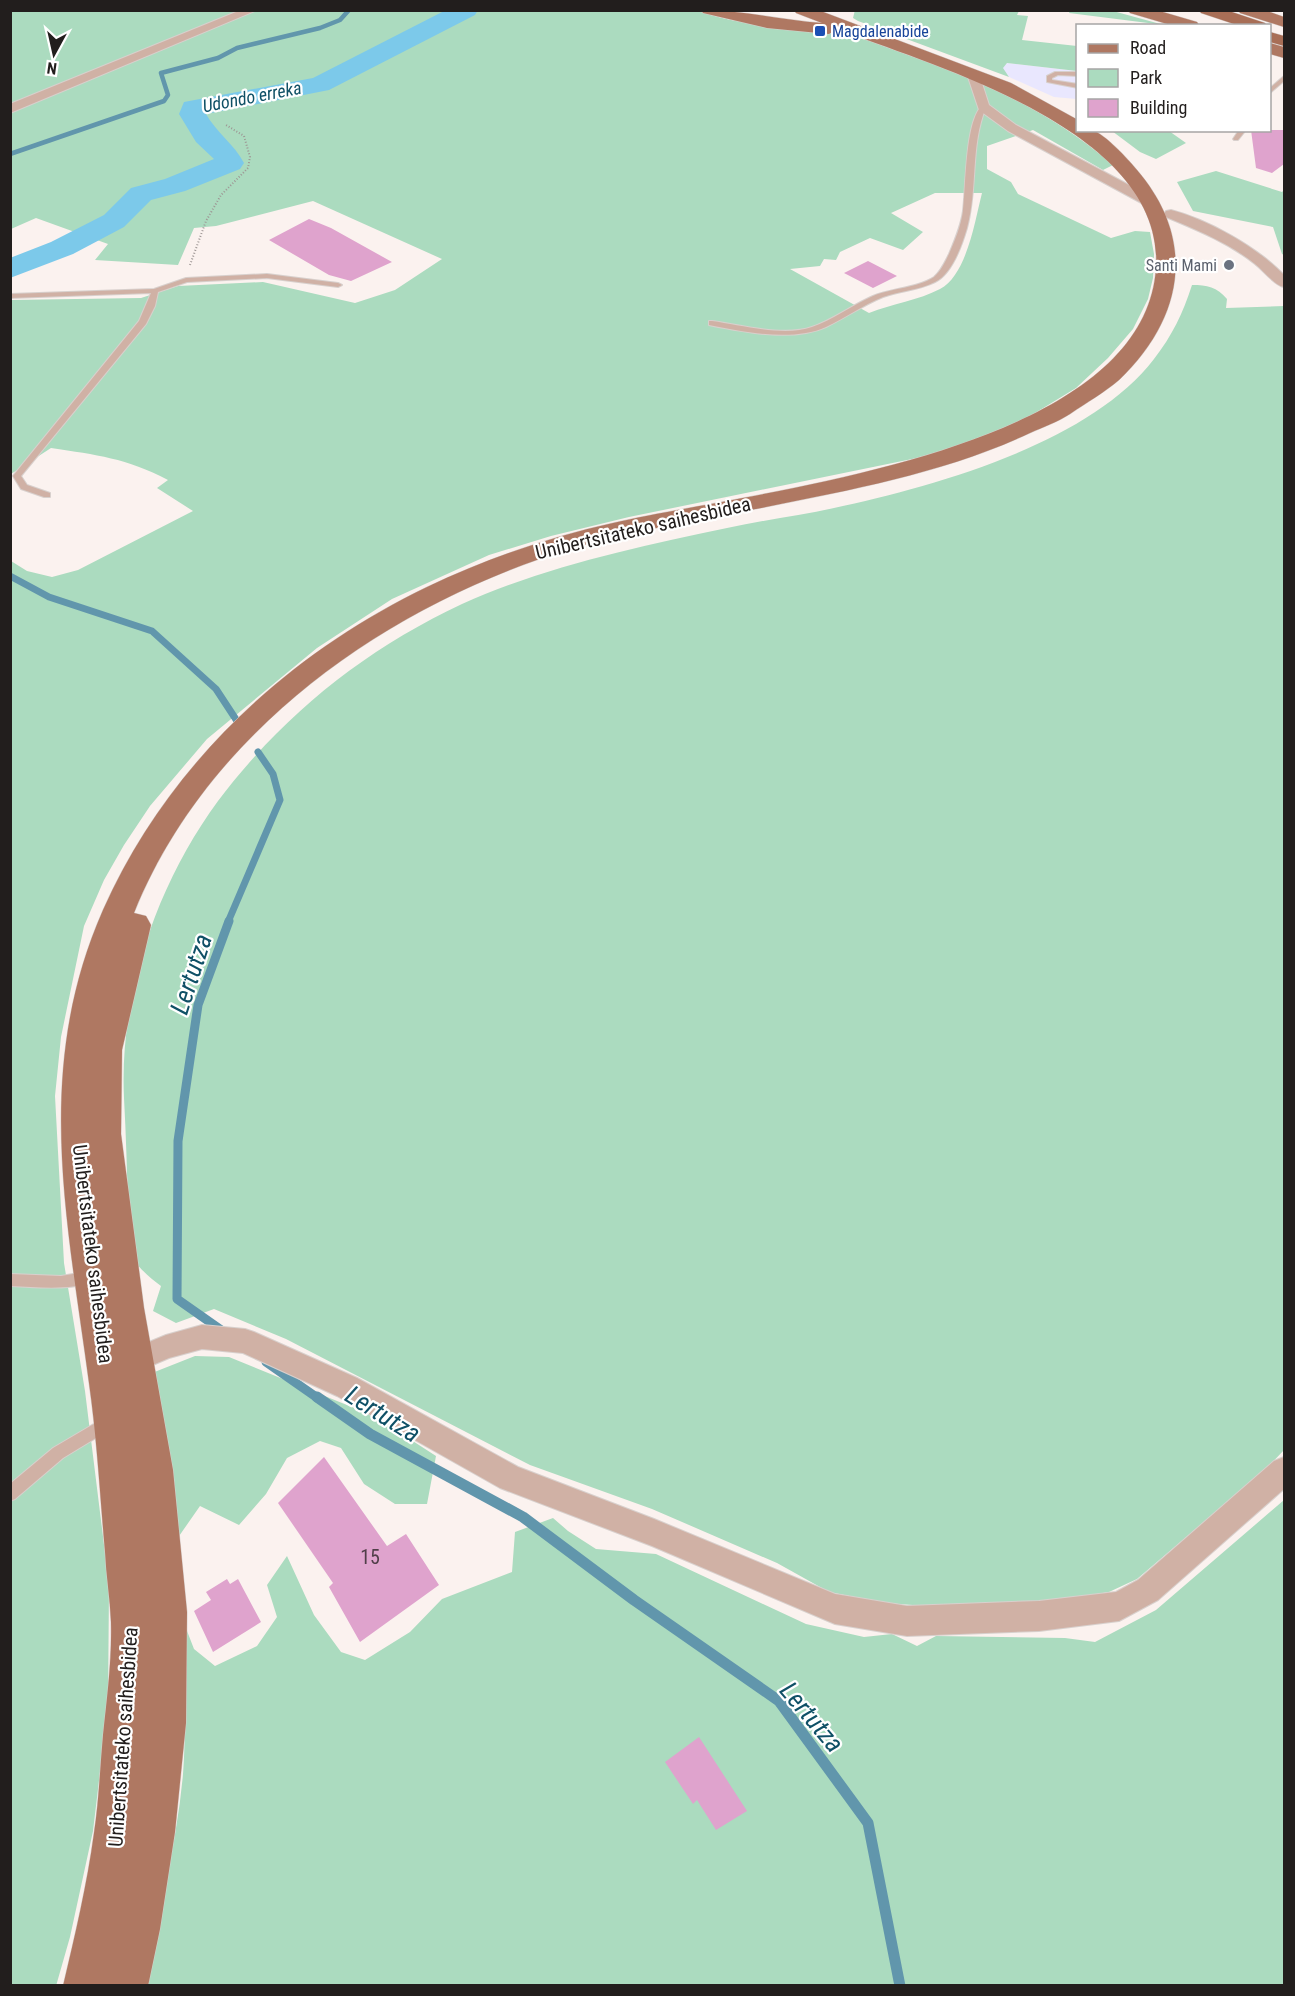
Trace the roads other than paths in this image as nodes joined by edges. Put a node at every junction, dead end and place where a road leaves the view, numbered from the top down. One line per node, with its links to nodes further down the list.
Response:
1 (252, 10): 24 (street)
2 (709, 10): 11 (main road)
3 (762, 10): 11 (main road)
4 (818, 10): 10 (main road)
5 (1136, 10): 13 (main road)
6 (1143, 10): 14 (main road)
7 (1180, 10): 15 (highway)
8 (1207, 10): 16 (highway)
9 (1246, 10): 12 (main road)
10 (842, 17): 11 (main road); 17 (main road); 25 (main road)
11 (796, 20): 17 (main road)
12 (1284, 22)
13 (1187, 24)
14 (1188, 24)
15 (1225, 24)
16 (1252, 24)
17 (862, 33): 18 (main road)
18 (974, 74): 23 (street); 26 (main road)
19 (1076, 74): 21 (lane)
20 (1284, 78): 22 (lane)
21 (1076, 86)
22 (1271, 89)
23 (983, 107): 31 (street); 36 (lane)
24 (10, 109)
25 (1076, 117)
26 (1076, 127)
27 (1083, 132): 31 (main road, Unibertsitateko saihesbidea)
28 (1097, 132): 31 (main road, Unibertsitateko saihesbidea)
29 (1241, 132): 30 (lane)
30 (1236, 139)
31 (1161, 209): 32 (street); 38 (main road, Unibertsitateko saihesbidea); 40 (main road, Unibertsitateko saihesbidea)
32 (1284, 283)
33 (338, 285): 34 (lane)
34 (155, 291): 35 (lane); 37 (lane)
35 (10, 296)
36 (712, 323)
37 (47, 495)
38 (92, 1276): 39 (lane); 41 (main road, Unibertsitateko saihesbidea)
39 (10, 1280)
40 (134, 1361): 42 (street); 45 (main road, Unibertsitateko saihesbidea)
41 (113, 1419): 43 (lane); 44 (main road, Unibertsitateko saihesbidea)
42 (1284, 1471)
43 (10, 1494)
44 (88, 1986)
45 (123, 1986)

